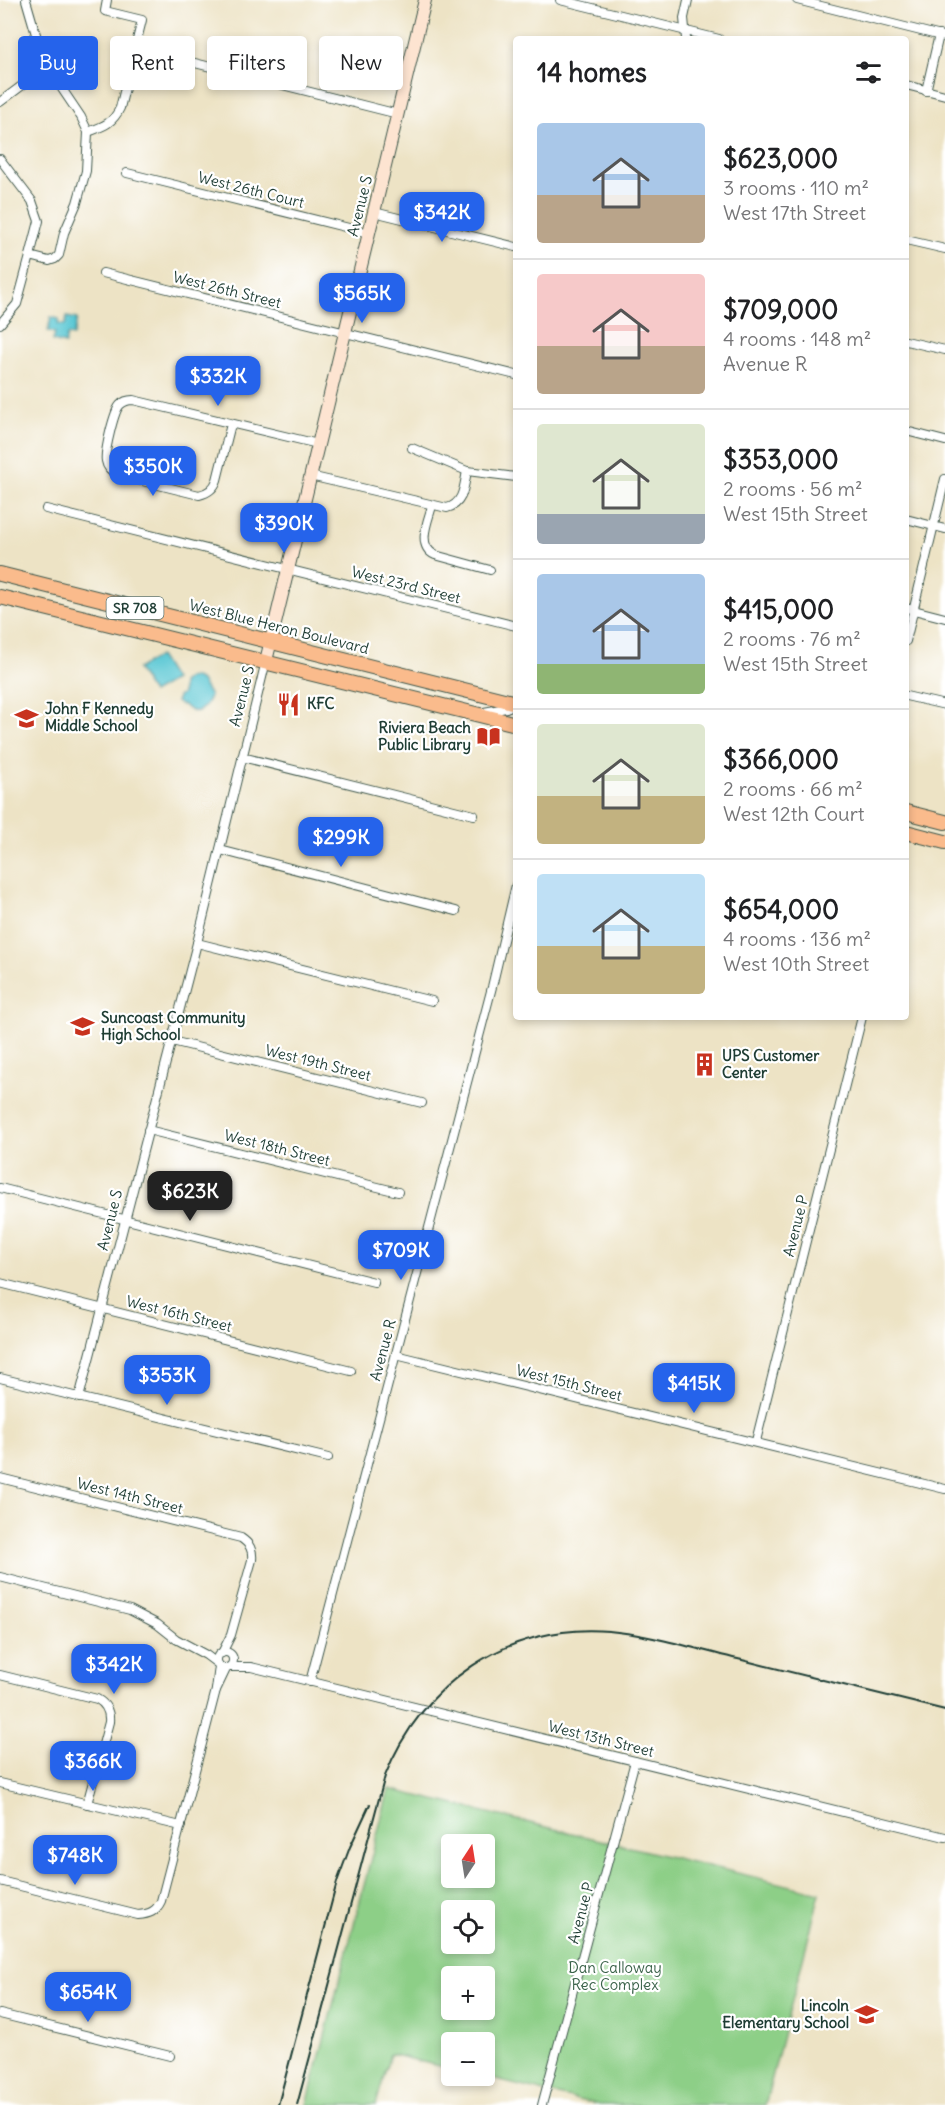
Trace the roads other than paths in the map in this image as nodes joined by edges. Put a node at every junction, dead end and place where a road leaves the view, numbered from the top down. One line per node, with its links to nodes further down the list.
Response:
1 (26, 0): 8 (street)
2 (107, 0): 18 (street)
3 (425, 0): 17 (street, Avenue S)
4 (560, 0): 7 (street)
5 (688, 0): 7 (street)
6 (797, 0): 9 (street)
7 (686, 35)
8 (35, 36)
9 (942, 36): 14 (street)
10 (195, 63): 17 (street)
11 (909, 87): 14 (street)
12 (18, 89): 16 (street)
13 (63, 90): 18 (street)
14 (926, 91): 15 (street)
15 (945, 95)
16 (0, 102)
17 (398, 114): 21 (street, Avenue S)
18 (88, 132): 26 (street)
19 (0, 159): 26 (street)
20 (126, 173): 22 (street, West 26th Court)
21 (374, 212): 22 (street, Avenue S); 24 (street)
22 (369, 233): 29 (street, Avenue S)
23 (909, 241): 25 (street)
24 (513, 246)
25 (945, 249)
26 (30, 256): 28 (street)
27 (103, 273): 29 (street, West 26th Street)
28 (0, 324)
29 (344, 334): 33 (street, West 26th Street); 37 (street, Avenue S)
30 (909, 341): 32 (street)
31 (909, 346): 32 (street)
32 (945, 353)
33 (513, 374)
34 (231, 424): 34 (street); 37 (street)
35 (909, 432): 36 (street)
36 (945, 441)
37 (318, 444): 40 (street, Avenue S)
38 (412, 448): 39 (street)
39 (467, 471): 41 (street); 43 (street)
40 (310, 476): 43 (street); 48 (street, Avenue S)
41 (513, 477)
42 (945, 479): 46 (street)
43 (432, 506): 49 (street)
44 (46, 509): 48 (street, West 23rd Street)
45 (909, 520): 46 (street)
46 (934, 526): 47 (street); 52 (street)
47 (945, 529)
48 (288, 569): 54 (street, West 23rd Street); 55 (street, Avenue S)
49 (490, 570)
50 (0, 574): 55 (main road, West Blue Heron Boulevard / SR 708)
51 (0, 597): 56 (main road, SR 708)
52 (910, 609): 53 (street)
53 (945, 618)
54 (513, 625)
55 (270, 642): 56 (street, Avenue S); 58 (main road, West Blue Heron Boulevard / SR 708)
56 (266, 661): 61 (main road, SR 708); 63 (street, Avenue S)
57 (909, 697): 60 (street)
58 (513, 703)
59 (513, 705): 61 (street)
60 (945, 705)
61 (471, 713): 62 (main road, SR 708)
62 (513, 723)
63 (242, 757): 65 (street); 71 (street, Avenue S)
64 (909, 813): 66 (main road)
65 (474, 815)
66 (945, 822)
67 (945, 829): 68 (main road)
68 (909, 834)
69 (909, 835): 70 (main road)
70 (945, 842)
71 (220, 850): 73 (street); 74 (street, Avenue S)
72 (513, 897): 86 (street, Avenue R)
73 (456, 910)
74 (197, 943): 75 (street); 77 (street, Avenue S)
75 (432, 1001)
76 (861, 1020): 90 (street, Avenue P)
77 (172, 1041): 78 (street, West 19th Street); 79 (street, Avenue S)
78 (422, 1103)
79 (148, 1130): 81 (street, West 18th Street); 82 (street, Avenue S)
80 (0, 1188): 82 (street)
81 (398, 1192)
82 (125, 1220): 83 (street); 85 (street, Avenue S)
83 (374, 1282)
84 (0, 1284): 85 (street, West 16th Street)
85 (102, 1309): 87 (street, West 16th Street); 89 (street, Avenue S)
86 (396, 1355): 90 (street, West 15th Street); 102 (street, Avenue R)
87 (351, 1371)
88 (0, 1378): 89 (street)
89 (79, 1398): 91 (street)
90 (756, 1441): 93 (street, West 15th Street)
91 (328, 1458)
92 (0, 1478): 95 (street, West 14th Street)
93 (945, 1489)
94 (0, 1577): 97 (street)
95 (231, 1635): 96 (street); 98 (street)
96 (221, 1654): 97 (street); 98 (street); 99 (street)
97 (206, 1655): 99 (street)
98 (233, 1656): 99 (street); 100 (street, West 13th Street)
99 (224, 1667): 100 (street, West 13th Street); 106 (street)
100 (251, 1667): 102 (street, West 13th Street)
101 (0, 1676): 105 (street)
102 (310, 1682): 103 (street, West 13th Street)
103 (634, 1761): 107 (street, West 13th Street); 111 (street, Avenue P)
104 (0, 1783): 105 (street)
105 (87, 1804): 106 (street)
106 (181, 1826): 108 (street)
107 (945, 1838)
108 (0, 1881)
109 (0, 2014): 110 (street)
110 (170, 2056)
111 (542, 2105)

